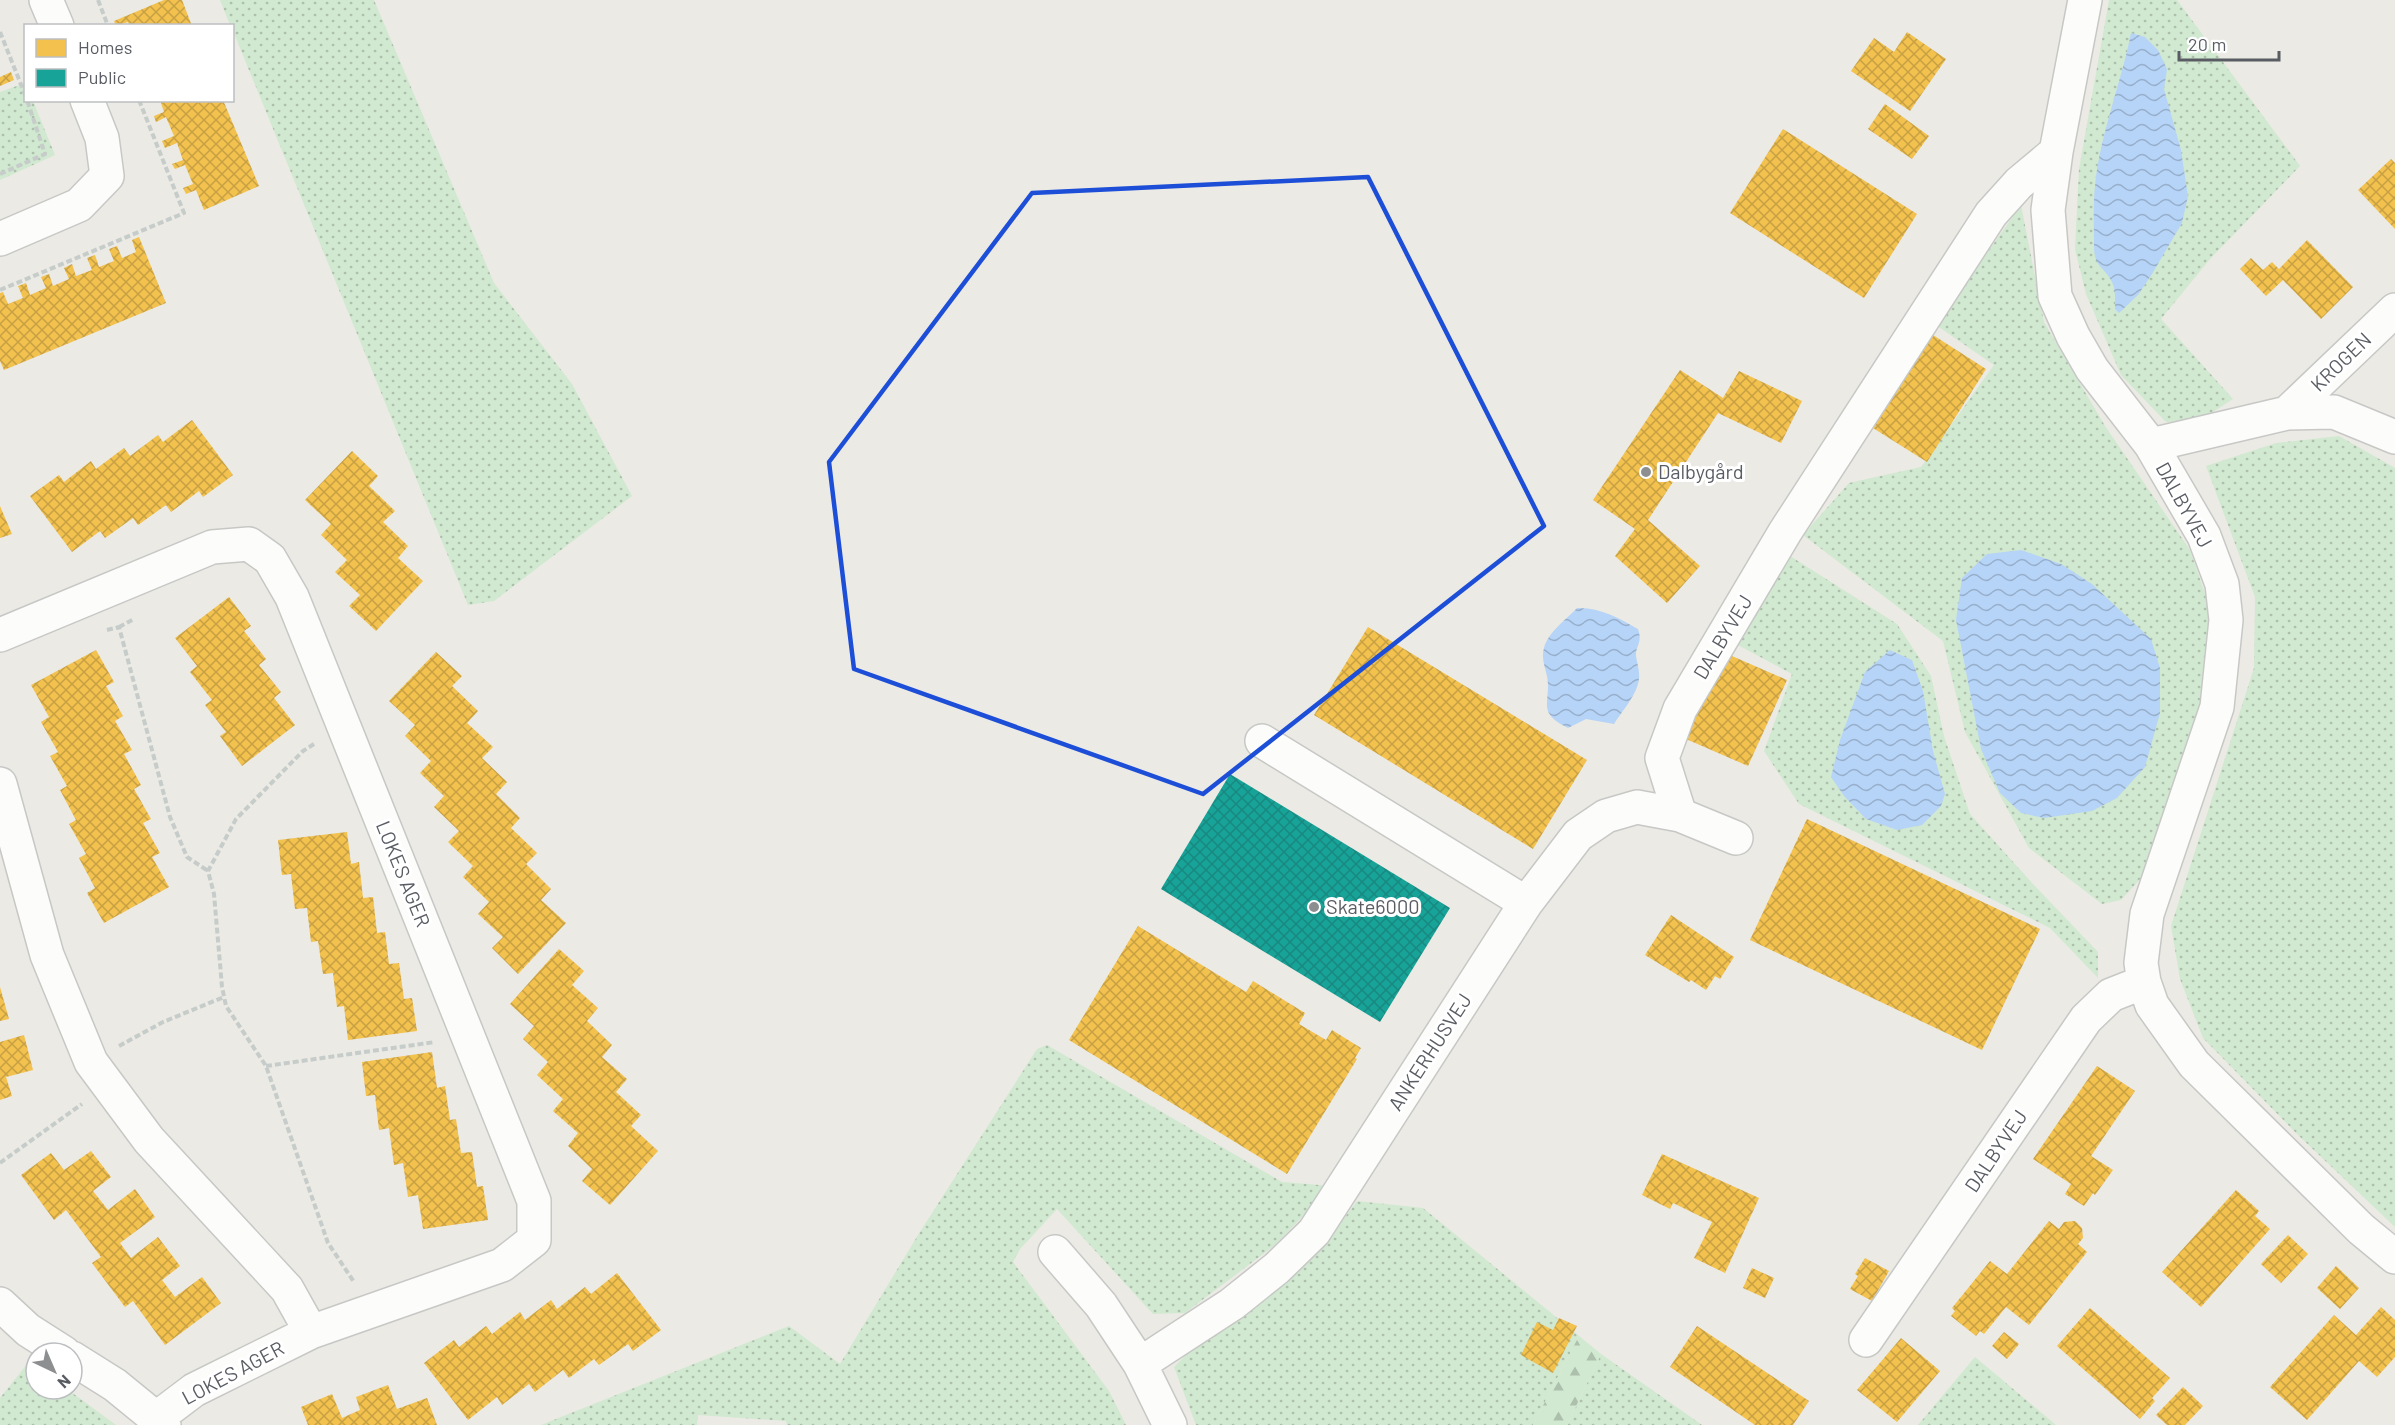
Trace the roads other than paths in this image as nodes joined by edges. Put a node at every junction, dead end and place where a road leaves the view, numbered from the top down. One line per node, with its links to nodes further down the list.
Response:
1 (46, 0): 3 (street)
2 (2085, 0): 5 (street, DALBYVEJ)
3 (56, 24)
4 (88, 102): 6 (street)
5 (2056, 152): 10 (street, DALBYVEJ); 14 (street, DALBYVEJ)
6 (0, 239)
7 (2395, 310): 8 (street, KROGEN)
8 (2288, 413): 9 (street, KROGEN); 10 (street, KROGEN)
9 (2395, 437)
10 (2151, 445): 17 (street, DALBYVEJ)
11 (0, 635): 21 (street, LOKES AGER)
12 (1262, 741): 16 (street)
13 (0, 784): 21 (street)
14 (1680, 815): 15 (street, ANKERHUSVEJ); 16 (street, ANKERHUSVEJ)
15 (1736, 838)
16 (1526, 903): 24 (street, ANKERHUSVEJ)
17 (2144, 982): 19 (street, DALBYVEJ); 22 (street, DALBYVEJ)
18 (1055, 1252): 24 (street)
19 (2395, 1257)
20 (0, 1304): 23 (street)
21 (310, 1332): 26 (street, LOKES AGER)
22 (1866, 1340)
23 (45, 1341)
24 (1140, 1364): 27 (street)
25 (84, 1366): 26 (street)
26 (160, 1421)
27 (1170, 1425)

